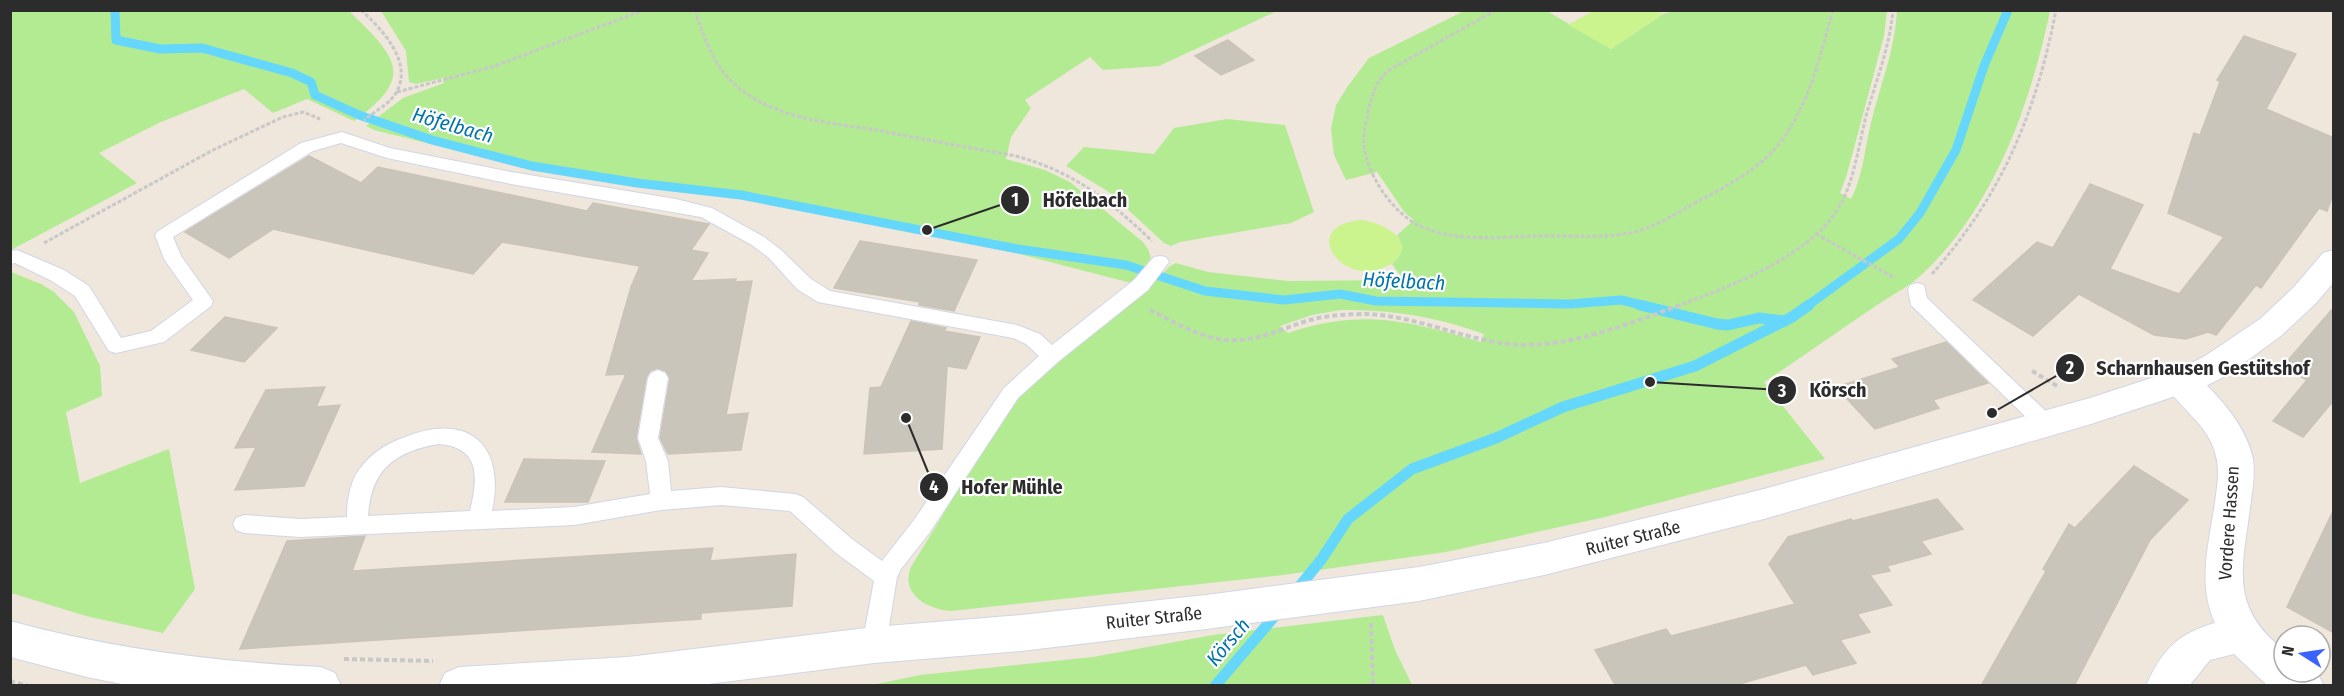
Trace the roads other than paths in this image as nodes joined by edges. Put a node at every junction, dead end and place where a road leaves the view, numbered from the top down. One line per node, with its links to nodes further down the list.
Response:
1 (1158, 254): 5 (lane)
2 (14, 257): 5 (lane)
3 (2334, 261): 7 (main road, Ruiter Straße)
4 (1917, 290): 8 (lane)
5 (1052, 356): 13 (lane)
6 (658, 378): 9 (lane)
7 (2181, 382): 8 (main road, Ruiter Straße); 14 (main road, Vordere Hassen)
8 (2046, 424): 16 (main road, Ruiter Straße)
9 (661, 501): 10 (lane); 13 (lane)
10 (479, 518): 12 (lane); 12 (lane)
11 (244, 525): 12 (lane)
12 (357, 525)
13 (886, 577): 16 (lane)
14 (2243, 635): 19 (main road); 20 (main road, Vordere Hassen)
15 (10, 639): 17 (main road)
16 (874, 645): 18 (main road, Ruiter Straße)
17 (328, 672)
18 (451, 673)
19 (2166, 686)
20 (2304, 686)

